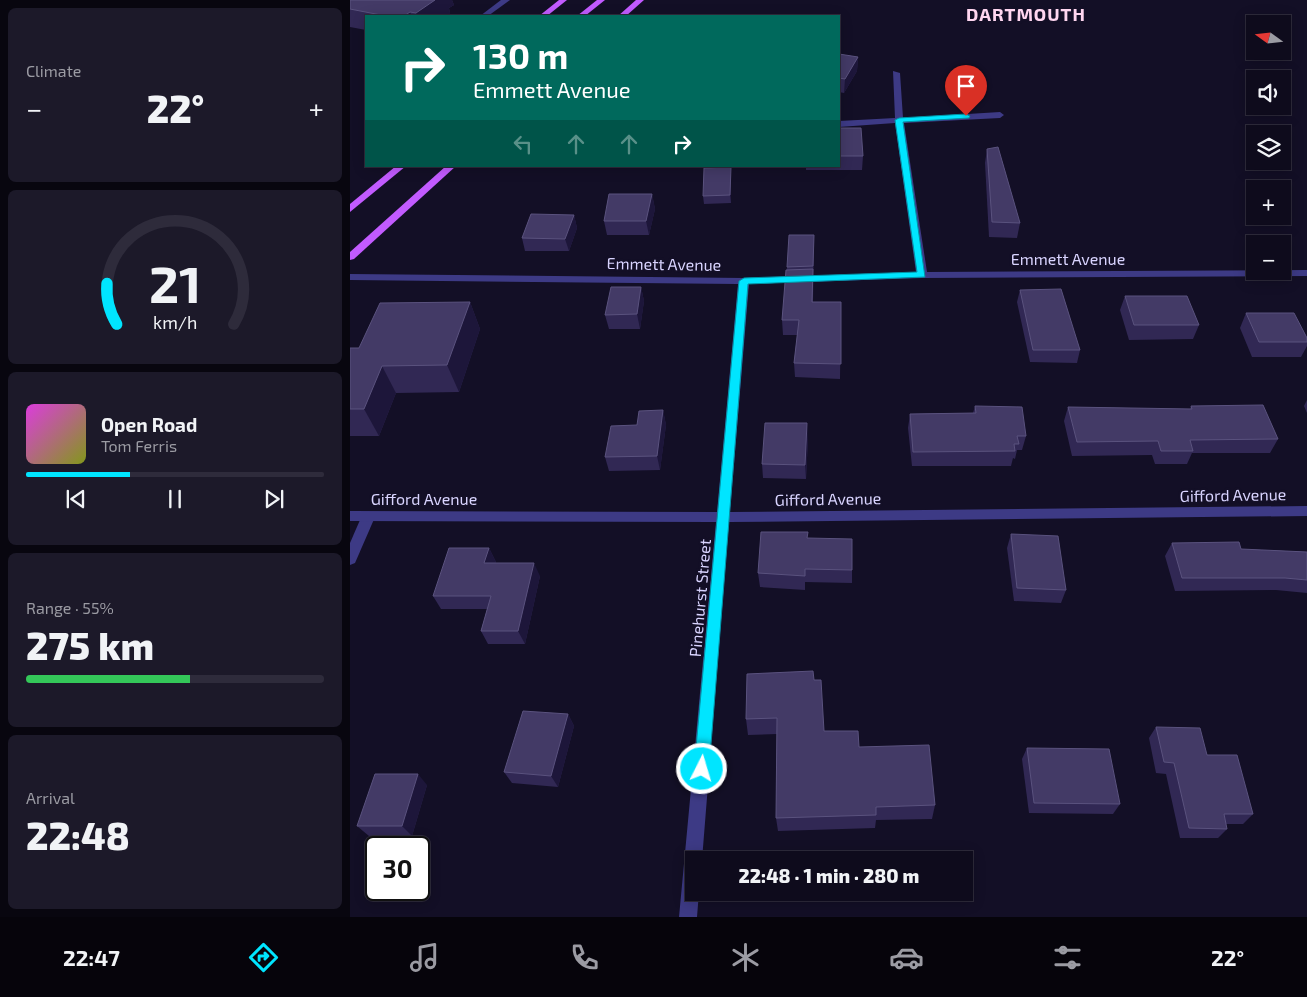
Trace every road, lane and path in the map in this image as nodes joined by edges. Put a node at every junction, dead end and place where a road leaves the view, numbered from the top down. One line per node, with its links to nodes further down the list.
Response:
1 (506, 0): 5 (street)
2 (563, 0): 6 (main road)
3 (601, 0): 7 (main road)
4 (640, 0): 8 (main road)
5 (485, 15)
6 (544, 15)
7 (583, 15)
8 (623, 15)
9 (896, 73): 11 (street)
10 (1000, 115): 11 (street)
11 (899, 120): 12 (street); 18 (street)
12 (840, 124)
13 (399, 167): 15 (main road)
14 (451, 167): 16 (main road)
15 (350, 210)
16 (350, 257)
17 (1307, 273): 18 (street, Emmett Avenue)
18 (922, 275): 20 (street, Emmett Avenue)
19 (350, 277): 20 (street, Emmett Avenue)
20 (744, 281): 24 (street, Pinehurst Street)
21 (1307, 511): 24 (street, Gifford Avenue)
22 (350, 516): 23 (street, Gifford Avenue)
23 (368, 516): 24 (street, Gifford Avenue); 25 (street)
24 (724, 517): 26 (street, Pinehurst Street)
25 (350, 559)
26 (688, 917)

